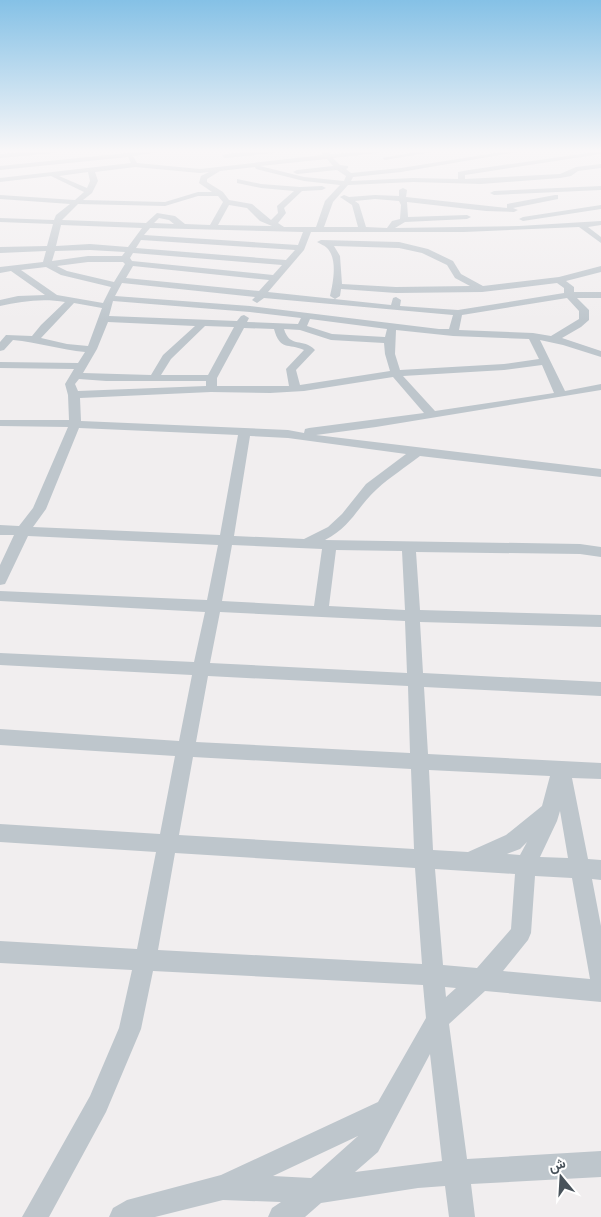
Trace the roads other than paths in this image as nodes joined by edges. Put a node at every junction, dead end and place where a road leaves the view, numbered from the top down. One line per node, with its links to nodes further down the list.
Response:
1 (25, 208): 15 (street)
2 (69, 208): 20 (street)
3 (224, 208): 24 (street)
4 (252, 208): 18 (street)
5 (280, 208): 18 (street)
6 (326, 208): 25 (street)
7 (356, 208): 26 (street)
8 (405, 208): 16 (street)
9 (461, 208): 13 (street)
10 (512, 208): 13 (street)
11 (540, 208): 13 (street)
12 (588, 208): 13 (street)
13 (517, 212): 16 (street); 23 (street)
14 (0, 220): 15 (street)
15 (10, 220): 17 (street)
16 (404, 220): 27 (street)
17 (33, 222): 20 (street); 30 (street)
18 (273, 223): 28 (street)
19 (601, 223): 21 (street)
20 (56, 224): 22 (street); 35 (street)
21 (581, 225): 23 (street); 33 (street)
22 (148, 226): 24 (street); 29 (street)
23 (527, 227): 27 (street)
24 (212, 228): 28 (street)
25 (318, 230): 26 (street); 31 (street)
26 (363, 230): 27 (street)
27 (389, 230)
28 (288, 231): 31 (street)
29 (138, 237): 32 (street); 36 (street)
30 (28, 240): 35 (street); 37 (street); 42 (street)
31 (304, 240): 32 (street); 34 (street); 40 (street)
32 (200, 241): 38 (street)
33 (601, 241)
34 (325, 243): 48 (street); 49 (street)
35 (50, 247): 36 (street); 41 (street)
36 (130, 249): 38 (street); 39 (street)
37 (0, 250)
38 (190, 256): 40 (street)
39 (128, 261): 41 (street); 45 (street); 47 (street)
40 (289, 263): 45 (street)
41 (46, 264): 42 (street); 47 (street)
42 (16, 267): 44 (street); 54 (street)
43 (601, 269): 46 (street)
44 (0, 270)
45 (276, 278): 51 (street)
46 (559, 280): 49 (street); 52 (street)
47 (117, 282): 51 (street); 56 (street)
48 (338, 286): 50 (street); 58 (street)
49 (485, 289): 50 (street); 59 (street)
50 (396, 290): 60 (street)
51 (261, 295): 58 (street); 61 (street)
52 (569, 295): 53 (street); 59 (street); 74 (street)
53 (601, 296)
54 (54, 297): 55 (street); 57 (street)
55 (72, 300): 56 (street); 73 (street)
56 (108, 302): 61 (street); 65 (street)
57 (0, 303)
58 (333, 303): 60 (street); 64 (street)
59 (506, 306): 62 (street)
60 (395, 308): 62 (street)
61 (250, 309): 63 (street); 67 (street)
62 (458, 314): 71 (street)
63 (307, 316): 64 (street); 70 (street)
64 (327, 318): 69 (street)
65 (104, 319): 66 (street); 77 (street)
66 (203, 323): 67 (street); 85 (street)
67 (240, 324): 68 (street); 86 (street)
68 (278, 326): 70 (street); 88 (street)
69 (392, 326): 71 (street); 75 (street)
70 (301, 327): 75 (street)
71 (453, 333): 72 (street)
72 (532, 336): 74 (street); 79 (street)
73 (35, 339): 76 (street); 77 (street)
74 (553, 339): 78 (street)
75 (389, 340): 82 (street)
76 (0, 348)
77 (92, 349): 81 (street)
78 (601, 354)
79 (544, 362): 82 (street); 91 (street)
80 (0, 365): 81 (street)
81 (83, 366): 83 (street)
82 (395, 373): 88 (street); 92 (street)
83 (74, 375): 84 (street); 90 (street)
84 (106, 378): 85 (street); 89 (street)
85 (154, 378): 86 (street)
86 (211, 384): 88 (street); 89 (street)
87 (601, 387): 91 (street)
88 (295, 388)
89 (100, 394): 90 (street)
90 (74, 395): 94 (street)
91 (561, 396): 92 (street)
92 (431, 414): 96 (street)
93 (0, 423): 94 (street)
94 (75, 424): 95 (street); 100 (street)
95 (244, 432): 96 (street); 101 (street)
96 (288, 434): 97 (street)
97 (418, 451): 98 (street); 102 (street)
98 (601, 473)
99 (0, 530): 100 (street)
100 (22, 531): 101 (street); 106 (street)
101 (226, 540): 102 (street); 108 (street)
102 (306, 544): 103 (street)
103 (330, 544): 104 (street); 109 (street)
104 (409, 546): 105 (street); 110 (street)
105 (601, 552)
106 (0, 580)
107 (0, 596): 108 (street)
108 (213, 606): 109 (street); 113 (street)
109 (321, 611): 110 (street)
110 (413, 616): 111 (street); 114 (street)
111 (601, 621)
112 (0, 659): 113 (street)
113 (201, 669): 114 (street); 117 (street)
114 (416, 679): 115 (street); 118 (street)
115 (601, 689)
116 (0, 736): 117 (street)
117 (186, 748): 118 (street); 123 (street)
118 (420, 760): 119 (street); 124 (street)
119 (561, 768): 120 (street); 121 (street); 127 (street)
120 (601, 770)
121 (550, 811): 125 (street); 126 (street)
122 (0, 833): 123 (street)
123 (167, 843): 124 (street); 130 (street)
124 (424, 859): 125 (street); 131 (street)
125 (468, 862): 126 (street)
126 (526, 865): 127 (street); 132 (street)
127 (581, 869): 128 (street); 133 (street)
128 (601, 870)
129 (0, 952): 130 (street)
130 (145, 960): 131 (street); 141 (street)
131 (433, 975): 132 (street); 135 (street)
132 (482, 980): 134 (street); 135 (street)
133 (601, 982)
134 (601, 990)
135 (437, 1020): 136 (street); 138 (street)
136 (387, 1110): 139 (street); 140 (street)
137 (601, 1164): 138 (street)
138 (457, 1172): 140 (street); 144 (street)
139 (223, 1187): 140 (street); 142 (street)
140 (316, 1191): 143 (street)
141 (35, 1217)
142 (122, 1217)
143 (281, 1217)
144 (462, 1217)

